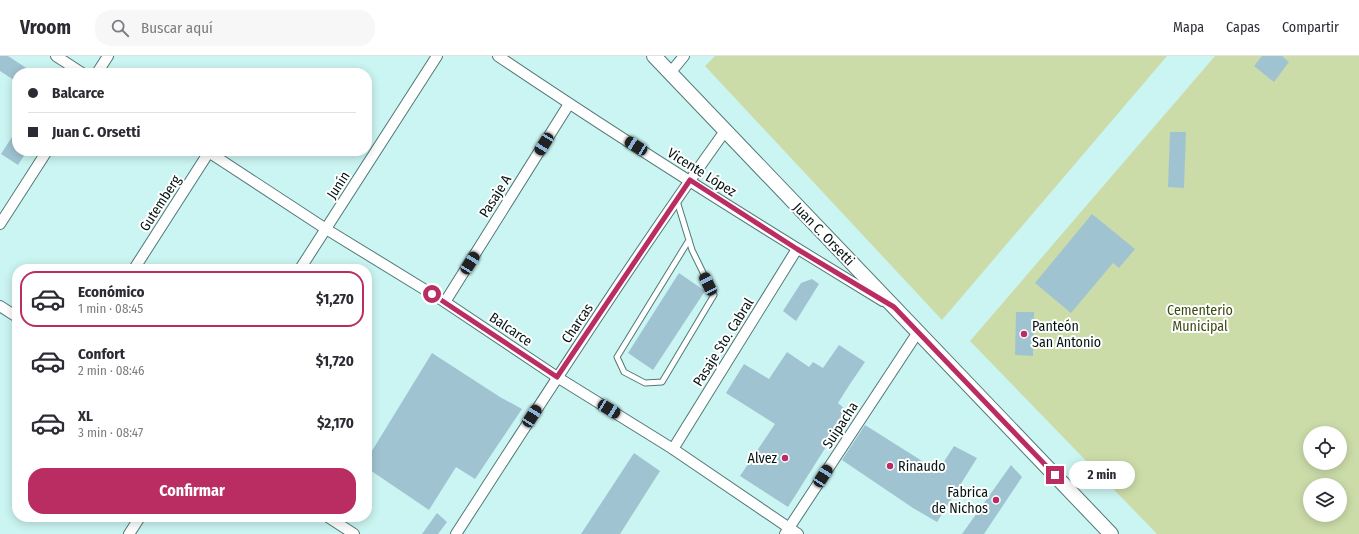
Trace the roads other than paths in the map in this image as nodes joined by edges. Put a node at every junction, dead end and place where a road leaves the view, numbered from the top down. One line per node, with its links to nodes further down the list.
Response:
1 (56, 56): 7 (street)
2 (108, 56): 8 (street)
3 (437, 56): 18 (street, Junín)
4 (498, 56): 10 (street, Vicente López)
5 (654, 56): 9 (street, Juan C. Orsetti)
6 (684, 56): 9 (street)
7 (74, 68)
8 (100, 68)
9 (670, 72): 11 (street, Juan C. Orsetti)
10 (569, 104): 15 (street, Vicente López); 23 (street, Pasaje A)
11 (725, 131): 15 (street, Charcas); 25 (street, Juan C. Orsetti)
12 (44, 156): 17 (street)
13 (205, 156): 21 (street, Gutemberg)
14 (214, 156): 18 (street, Balcarce)
15 (690, 180): 16 (street, Charcas); 20 (street, Vicente López)
16 (677, 200): 19 (lane); 28 (street, Charcas)
17 (0, 224)
18 (326, 229): 22 (street, Junín); 23 (street, Balcarce)
19 (689, 240): 19 (lane)
20 (797, 249): 25 (street, Vicente López); 29 (street, Pasaje Sto. Cabral)
21 (137, 264)
22 (303, 264)
23 (445, 302): 28 (street, Balcarce)
24 (0, 306): 26 (street)
25 (894, 307): 27 (street, Juan C. Orsetti)
26 (12, 314)
27 (918, 332): 32 (street, Suipacha); 37 (street, Juan C. Orsetti)
28 (557, 377): 29 (street, Balcarce); 35 (street, Charcas)
29 (673, 449): 32 (street, Balcarce)
30 (137, 522): 33 (street)
31 (336, 522): 34 (street)
32 (787, 531): 36 (street, Balcarce)
33 (129, 534)
34 (354, 534)
35 (456, 534)
36 (798, 534)
37 (1110, 534)

